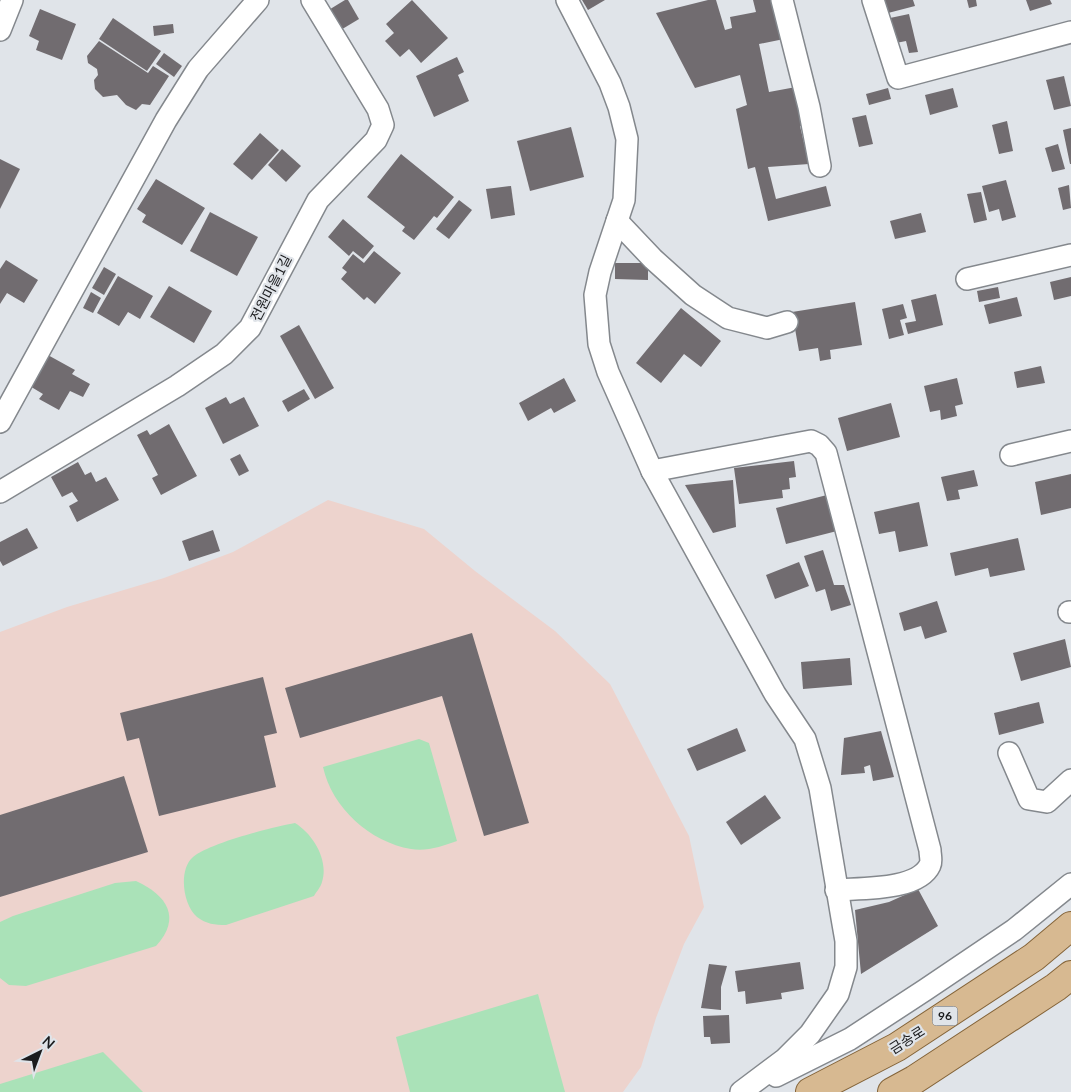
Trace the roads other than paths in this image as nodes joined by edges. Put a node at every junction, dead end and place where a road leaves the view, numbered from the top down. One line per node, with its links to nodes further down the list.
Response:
1 (12, 0): 7 (street)
2 (258, 0): 14 (street)
3 (312, 0): 18 (street, 전원마을1길)
4 (566, 0): 10 (street)
5 (782, 0): 9 (street)
6 (873, 0): 8 (street)
7 (0, 30)
8 (1071, 32)
9 (820, 166)
10 (617, 221): 13 (street); 17 (street)
11 (1071, 255): 12 (street)
12 (967, 279)
13 (787, 322)
14 (0, 422)
15 (1071, 441): 16 (street)
16 (1011, 455)
17 (652, 471): 22 (street); 22 (street)
18 (0, 492)
19 (1009, 753): 20 (street)
20 (1071, 780)
21 (1071, 884): 25 (street)
22 (836, 890): 25 (street)
23 (1071, 926): 26 (main road, 금송로 / 96)
24 (1071, 975): 27 (main road)
25 (742, 1092)
26 (810, 1092)
27 (892, 1092)

